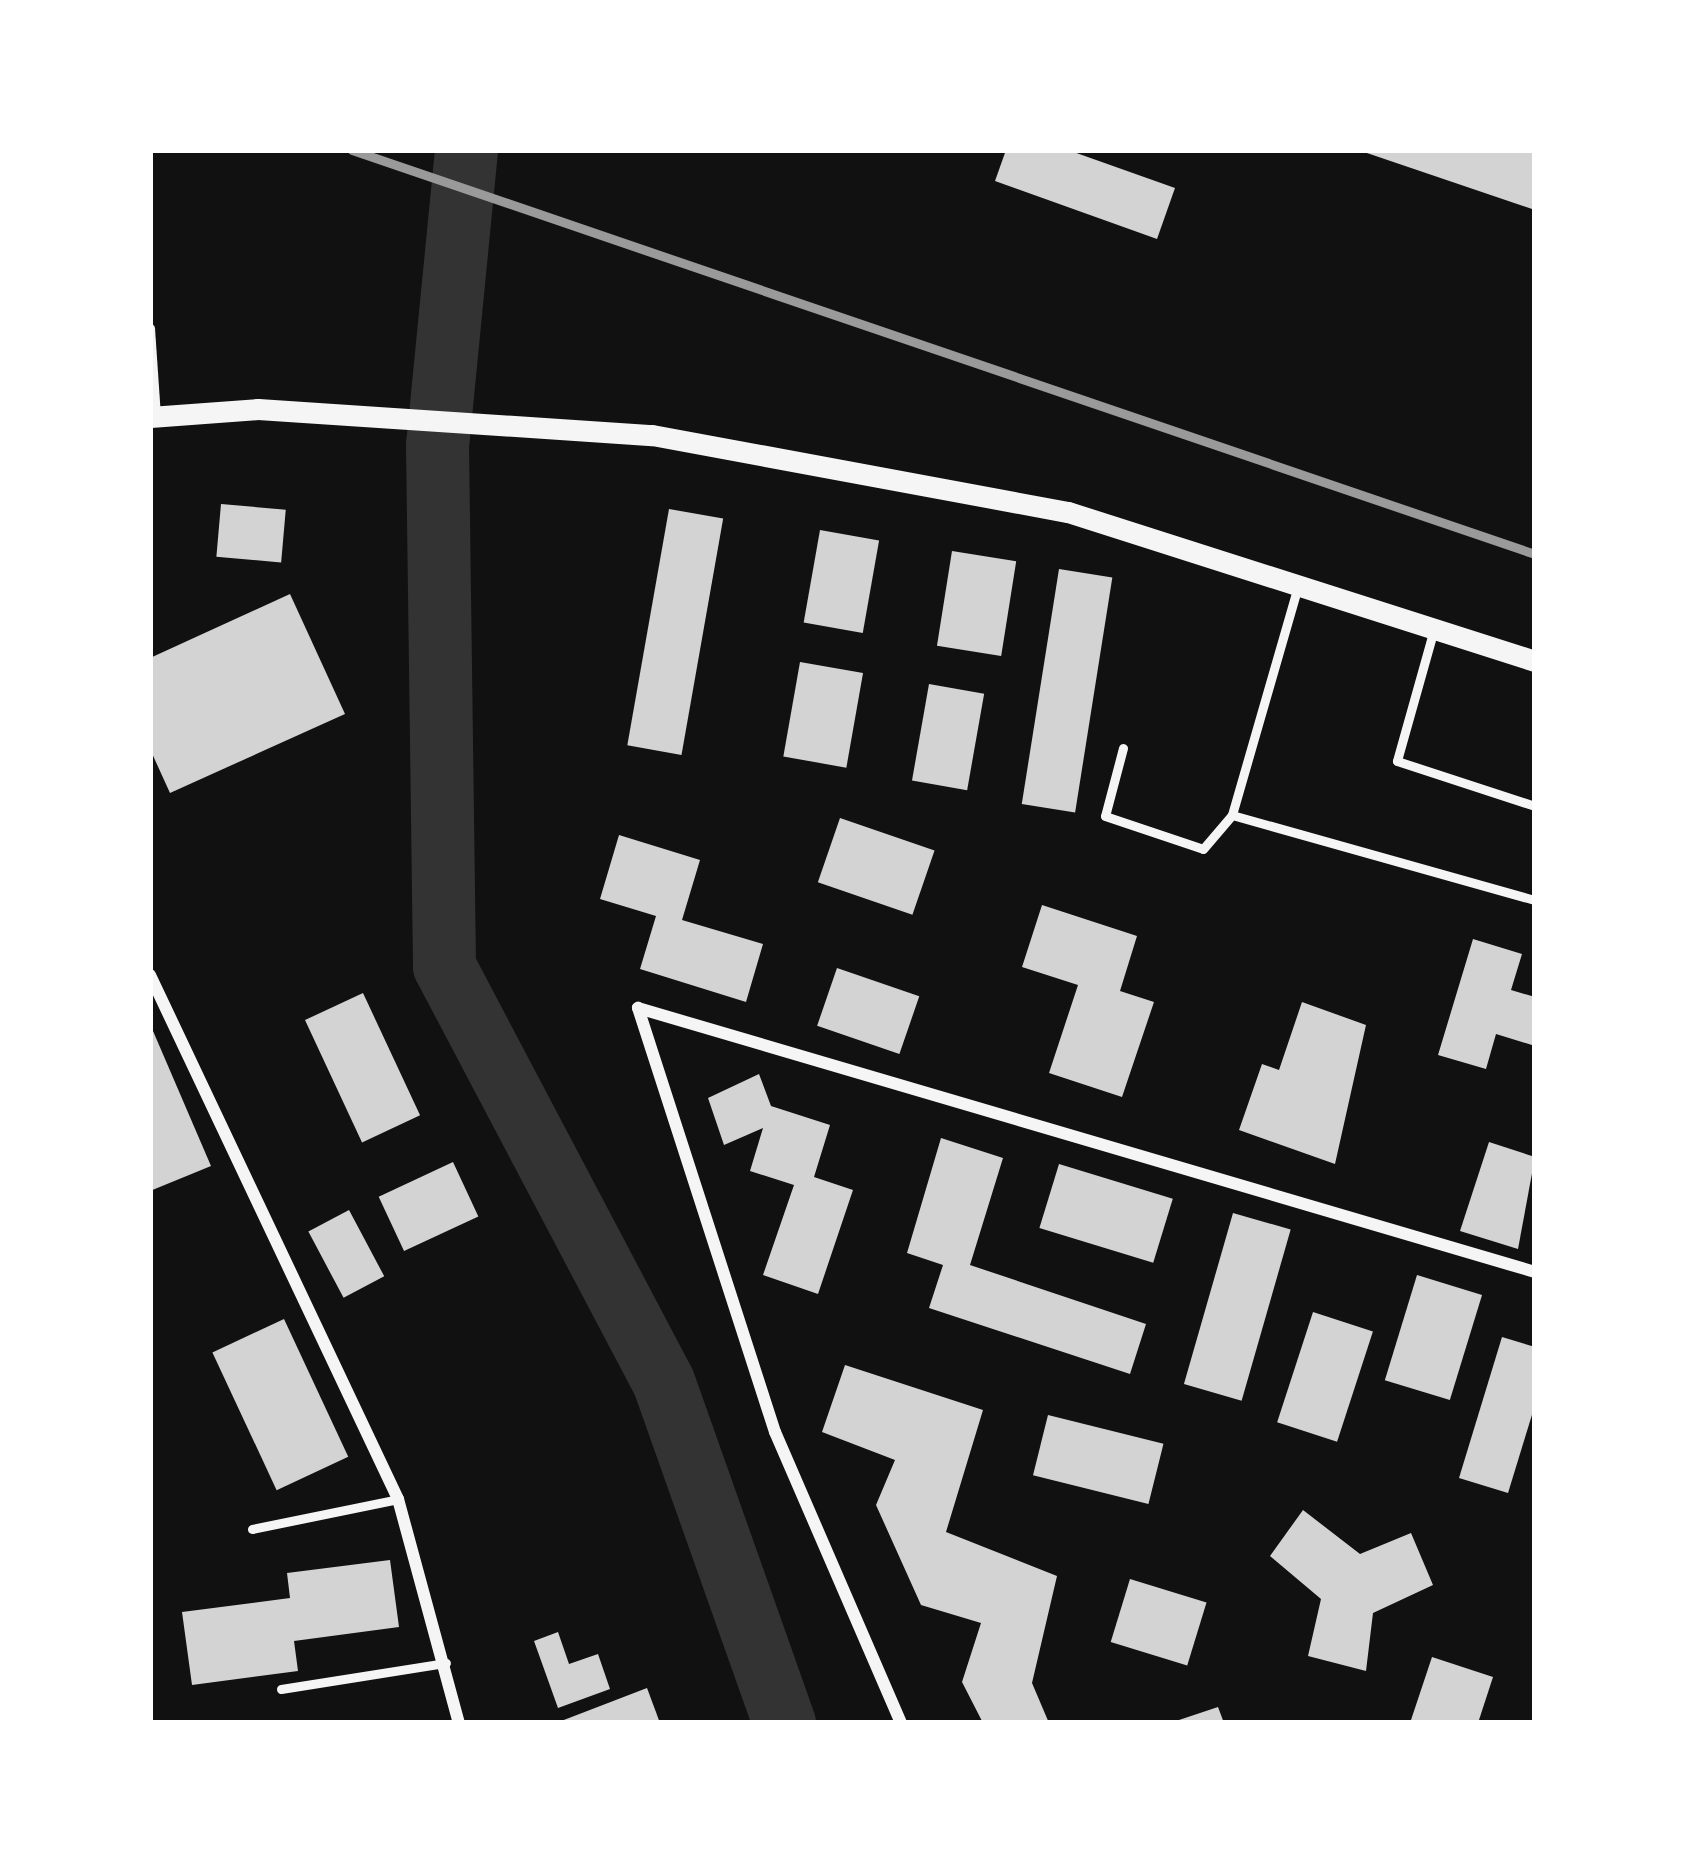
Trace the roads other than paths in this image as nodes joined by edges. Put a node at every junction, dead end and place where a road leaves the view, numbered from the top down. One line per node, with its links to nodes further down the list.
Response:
1 (150, 328): 2 (lane)
2 (153, 417): 3 (street)
3 (1298, 586): 4 (street); 8 (lane)
4 (1434, 629): 5 (street); 7 (lane)
5 (1535, 661)
6 (1123, 748): 8 (lane)
7 (1535, 806)
8 (1232, 815): 9 (lane)
9 (1535, 899)
10 (151, 980): 12 (street)
11 (1535, 1272): 17 (street)
12 (398, 1499): 13 (lane); 14 (street)
13 (252, 1529)
14 (446, 1663): 15 (lane); 16 (street)
15 (281, 1689)
16 (459, 1723)
17 (901, 1723)

